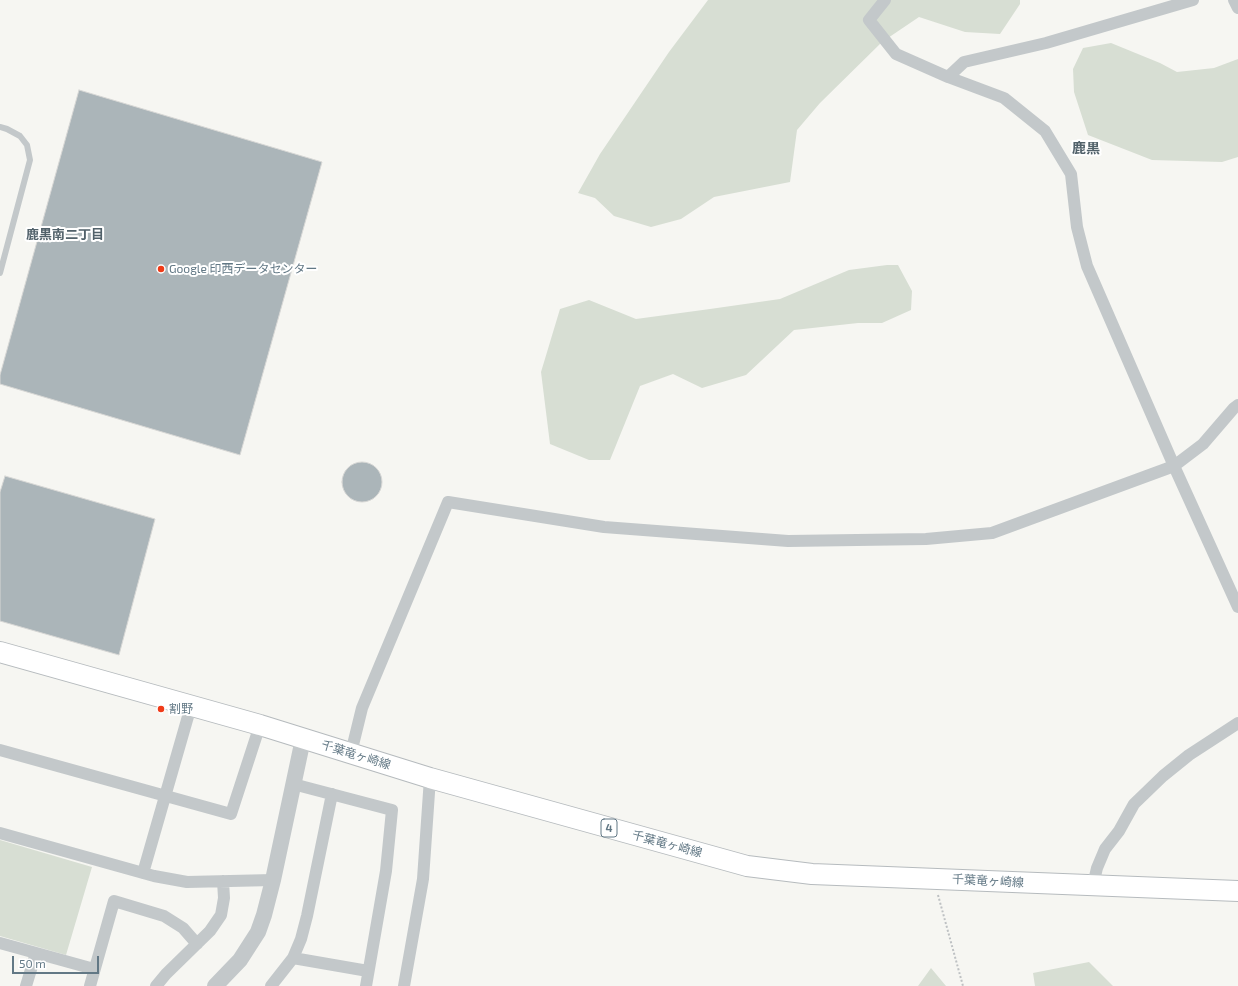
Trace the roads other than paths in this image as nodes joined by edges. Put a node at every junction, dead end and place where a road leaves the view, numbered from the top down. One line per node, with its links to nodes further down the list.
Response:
1 (885, 0): 5 (street)
2 (1193, 0): 5 (street)
3 (1234, 0): 4 (street)
4 (1238, 8)
5 (948, 77): 9 (street)
6 (0, 127): 7 (lane)
7 (0, 273)
8 (1238, 404): 9 (street)
9 (1174, 466): 10 (street); 17 (street)
10 (1238, 607)
11 (0, 652): 12 (main road, 千葉竜ヶ崎線 / 4)
12 (191, 706): 14 (main road, 千葉竜ヶ崎線 / 4); 21 (street)
13 (1238, 723): 26 (street)
14 (260, 725): 15 (main road, 千葉竜ヶ崎線 / 4); 21 (street)
15 (303, 739): 17 (main road, 千葉竜ヶ崎線 / 4); 19 (street)
16 (0, 750): 21 (street)
17 (351, 753): 18 (main road, 千葉竜ヶ崎線 / 4)
18 (430, 778): 26 (main road, 千葉竜ヶ崎線 / 4); 40 (street)
19 (293, 784): 20 (street); 24 (street)
20 (332, 794): 31 (street); 33 (street)
21 (166, 796): 23 (street)
22 (0, 833): 23 (street)
23 (143, 873): 25 (street)
24 (273, 880): 25 (street); 37 (street)
25 (223, 881): 29 (street)
26 (1093, 885): 27 (main road, 千葉竜ヶ崎線 / 4)
27 (1238, 892)
28 (0, 943): 30 (street)
29 (197, 944): 32 (street); 36 (street)
30 (36, 953): 32 (street); 34 (street)
31 (293, 958): 33 (street); 38 (street)
32 (94, 969): 35 (street)
33 (368, 971): 39 (street)
34 (26, 986)
35 (90, 986)
36 (156, 986)
37 (215, 986)
38 (271, 986)
39 (366, 986)
40 (404, 986)

